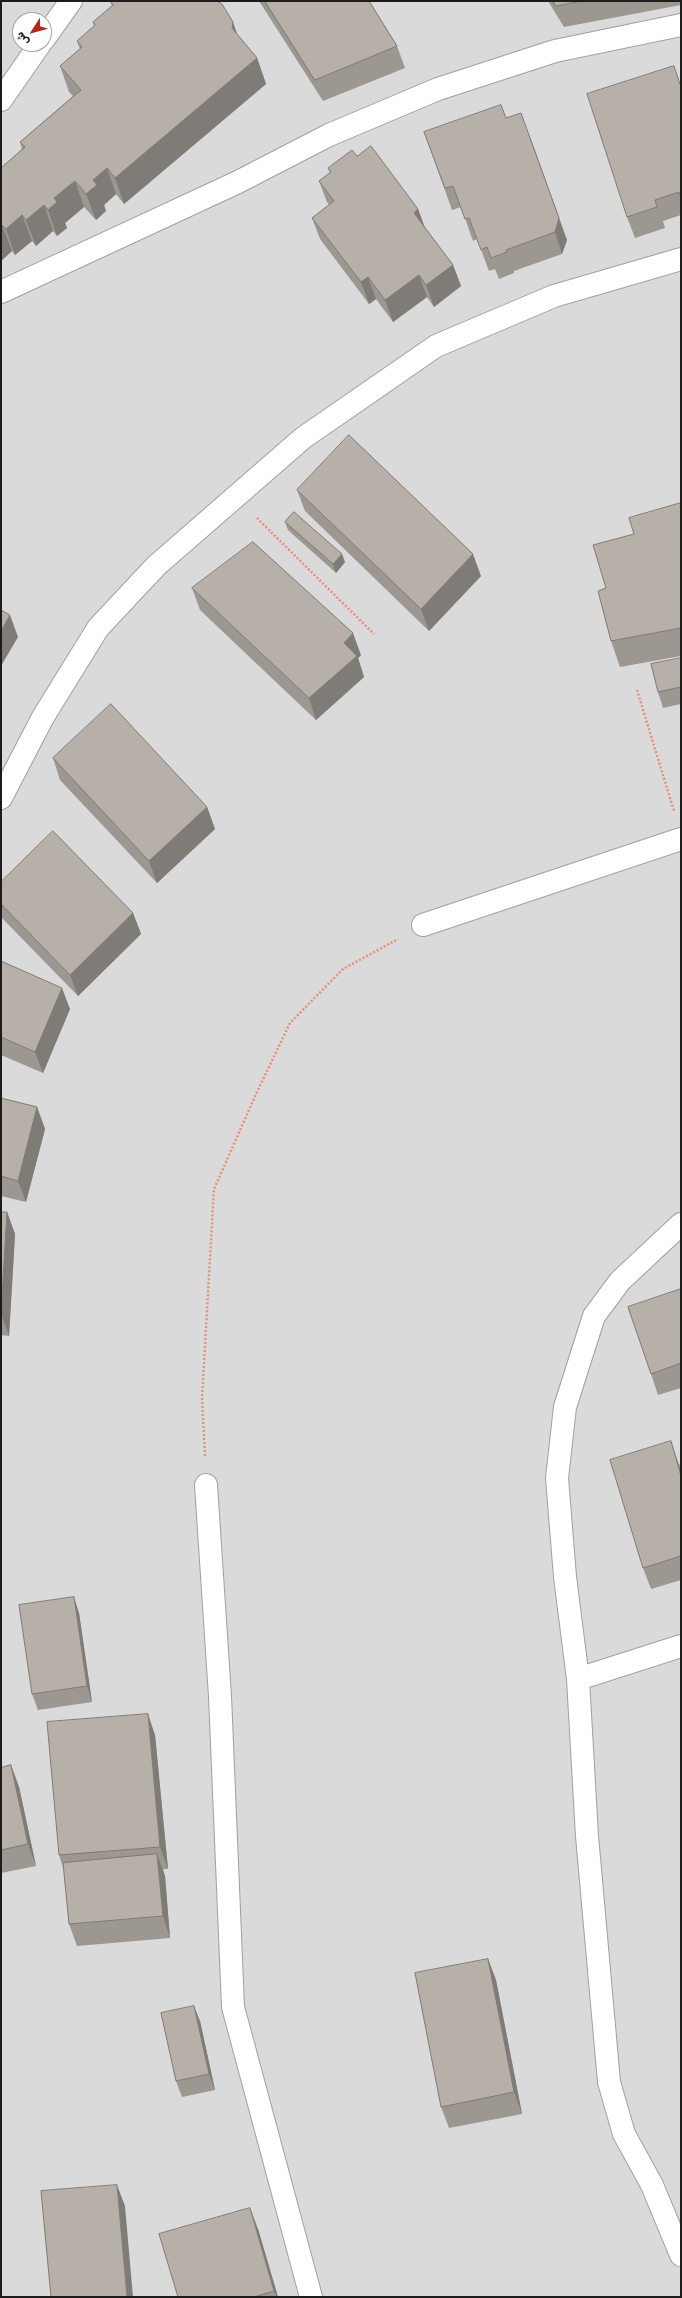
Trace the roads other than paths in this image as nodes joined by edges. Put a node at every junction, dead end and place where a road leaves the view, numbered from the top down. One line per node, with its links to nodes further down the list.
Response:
1 (71, 1): 3 (street)
2 (681, 25): 7 (street)
3 (52, 28)
4 (34, 52): 5 (street)
5 (1, 100)
6 (681, 259): 8 (street)
7 (1, 292)
8 (1, 798)
9 (681, 839): 10 (street)
10 (423, 925)
11 (681, 1224): 14 (street)
12 (206, 1485): 16 (street)
13 (681, 1646): 14 (street)
14 (578, 1679): 15 (street)
15 (681, 2255)
16 (311, 2297)

